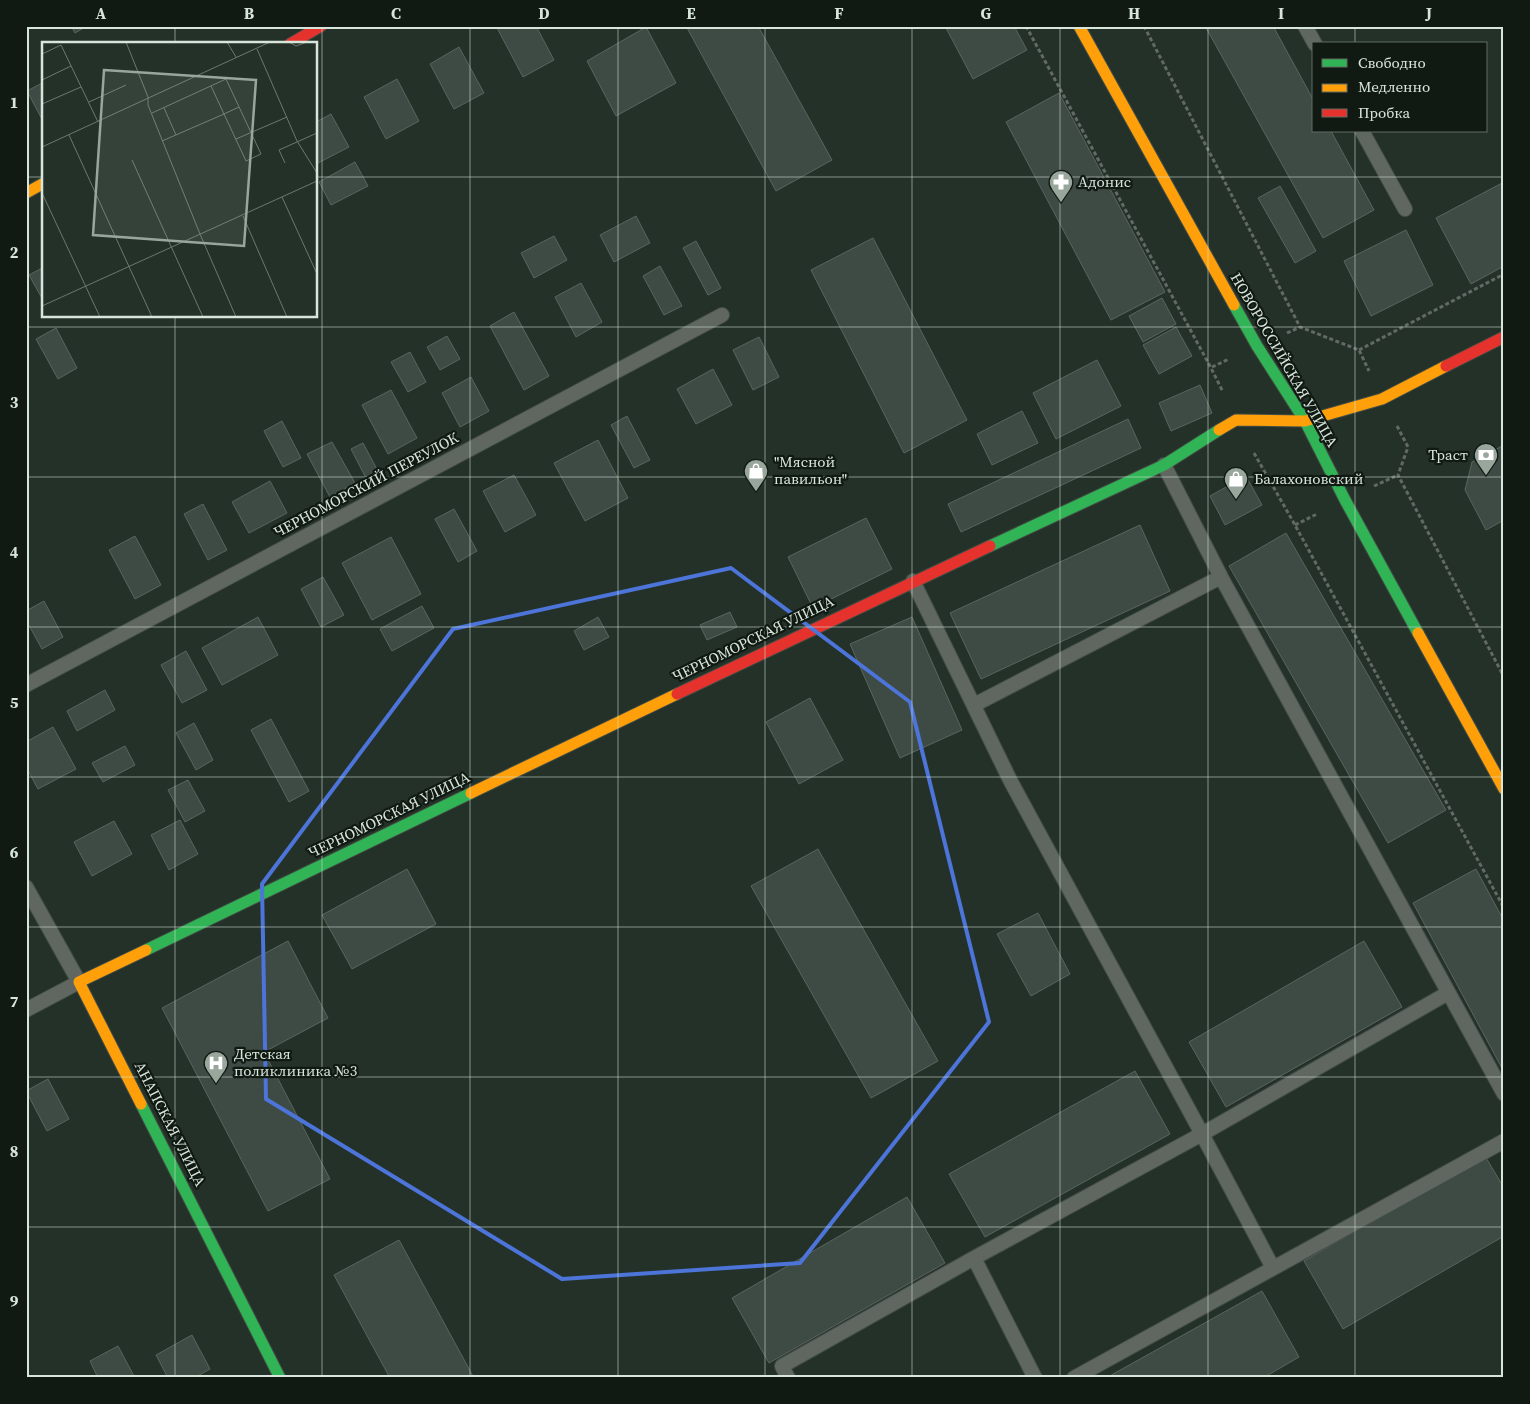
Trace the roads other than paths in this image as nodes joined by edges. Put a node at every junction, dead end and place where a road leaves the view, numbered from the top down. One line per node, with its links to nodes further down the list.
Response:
1 (321, 26): 4 (street)
2 (1079, 26): 12 (street, НОВОРОССИЙСКАЯ УЛИЦА)
3 (1305, 26): 5 (lane)
4 (293, 42)
5 (1314, 42)
6 (1363, 132): 9 (lane)
7 (42, 184): 8 (street)
8 (26, 192)
9 (1405, 209)
10 (722, 315): 16 (lane, ЧЕРНОМОРСКИЙ ПЕРЕУЛОК)
11 (1504, 337): 12 (street)
12 (1305, 421): 13 (street, ЧЕРНОМОРСКАЯ УЛИЦА); 18 (street, НОВОРОССИЙСКАЯ УЛИЦА)
13 (1164, 465): 14 (lane); 15 (street, ЧЕРНОМОРСКАЯ УЛИЦА)
14 (1221, 577): 17 (lane); 21 (lane)
15 (913, 581): 17 (lane); 20 (street, ЧЕРНОМОРСКАЯ УЛИЦА)
16 (26, 684)
17 (974, 705): 24 (lane)
18 (1504, 789)
19 (26, 887): 20 (lane, АНАПСКАЯ УЛИЦА)
20 (79, 982): 22 (lane, ЧЕРНОМОРСКАЯ УЛИЦА); 28 (street, АНАПСКАЯ УЛИЦА)
21 (1448, 993): 23 (lane); 24 (lane)
22 (26, 1010)
23 (1504, 1094)
24 (1202, 1134): 26 (lane); 27 (lane)
25 (1504, 1141): 27 (lane)
26 (974, 1258): 30 (lane); 31 (lane)
27 (1273, 1268): 32 (lane)
28 (278, 1374): 29 (lane)
29 (260, 1378)
30 (788, 1378)
31 (1035, 1378)
32 (1074, 1378)

